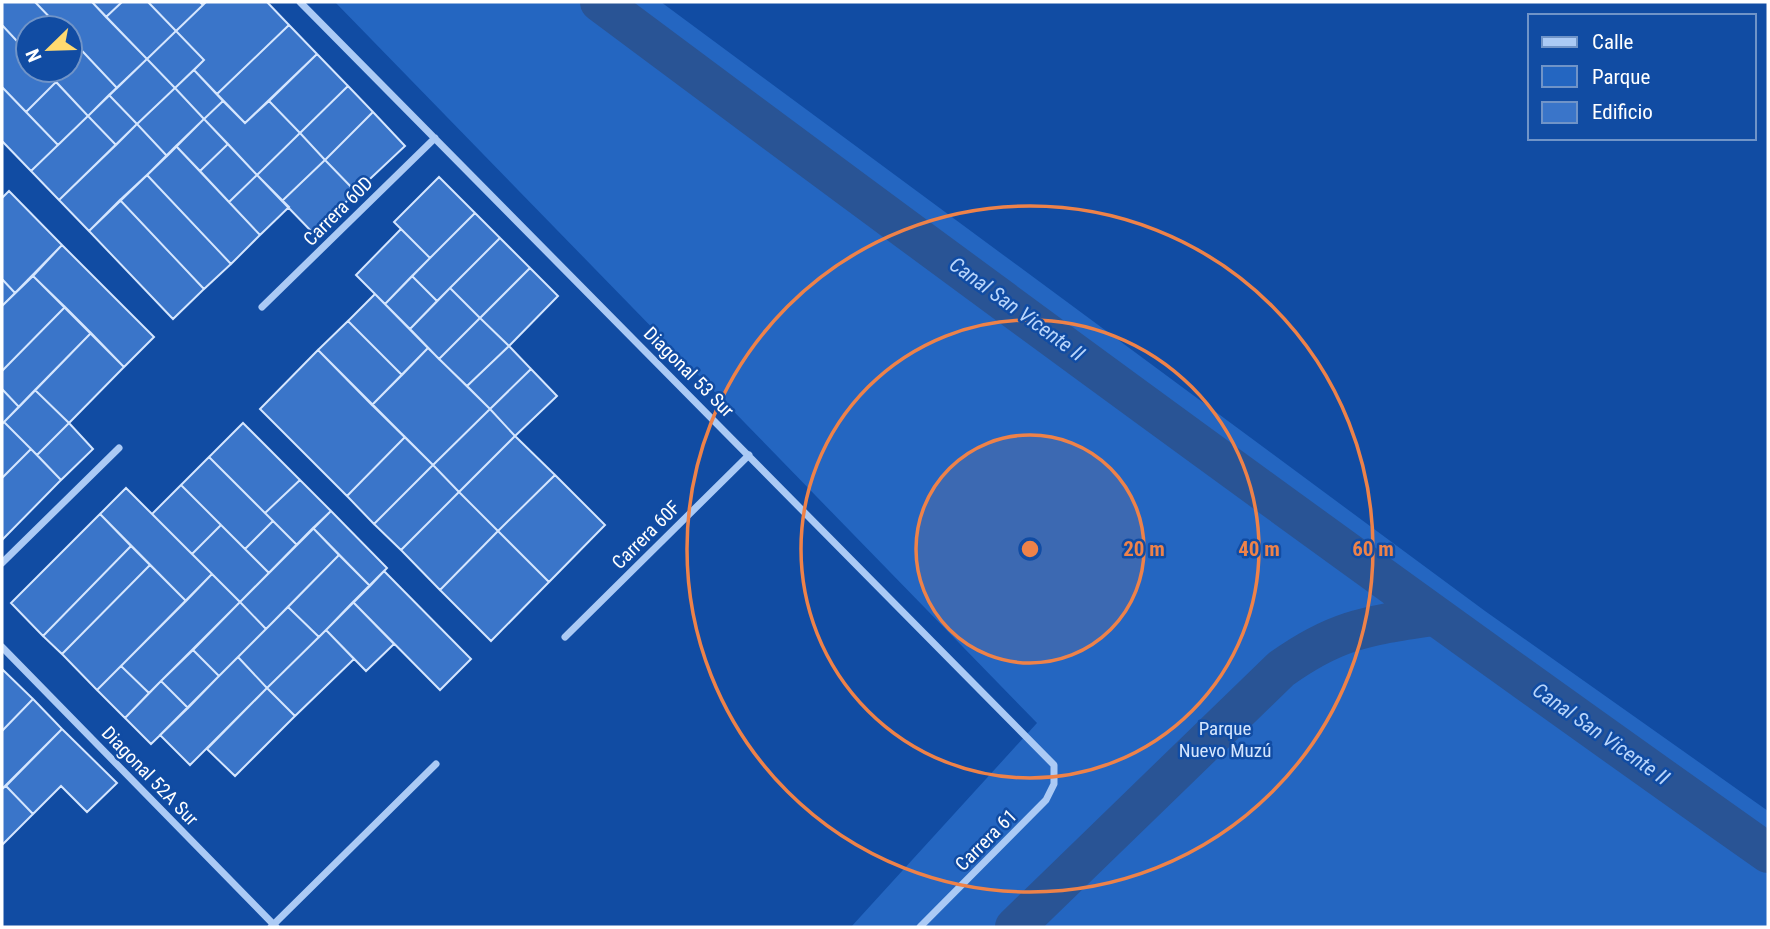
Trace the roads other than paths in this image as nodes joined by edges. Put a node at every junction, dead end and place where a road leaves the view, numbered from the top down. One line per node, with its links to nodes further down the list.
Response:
1 (300, 2): 2 (street, Diagonal 53 Sur)
2 (435, 138): 3 (street, Carrera 60D); 5 (street, Diagonal 53 Sur)
3 (262, 307)
4 (119, 448): 6 (street)
5 (748, 455): 7 (street, Carrera 60F); 10 (street, Diagonal 53 Sur)
6 (2, 562)
7 (565, 637)
8 (2, 648): 11 (street, Diagonal 52A Sur)
9 (436, 764): 11 (street)
10 (1054, 765): 12 (street, Carrera 61)
11 (273, 927)
12 (920, 927)

